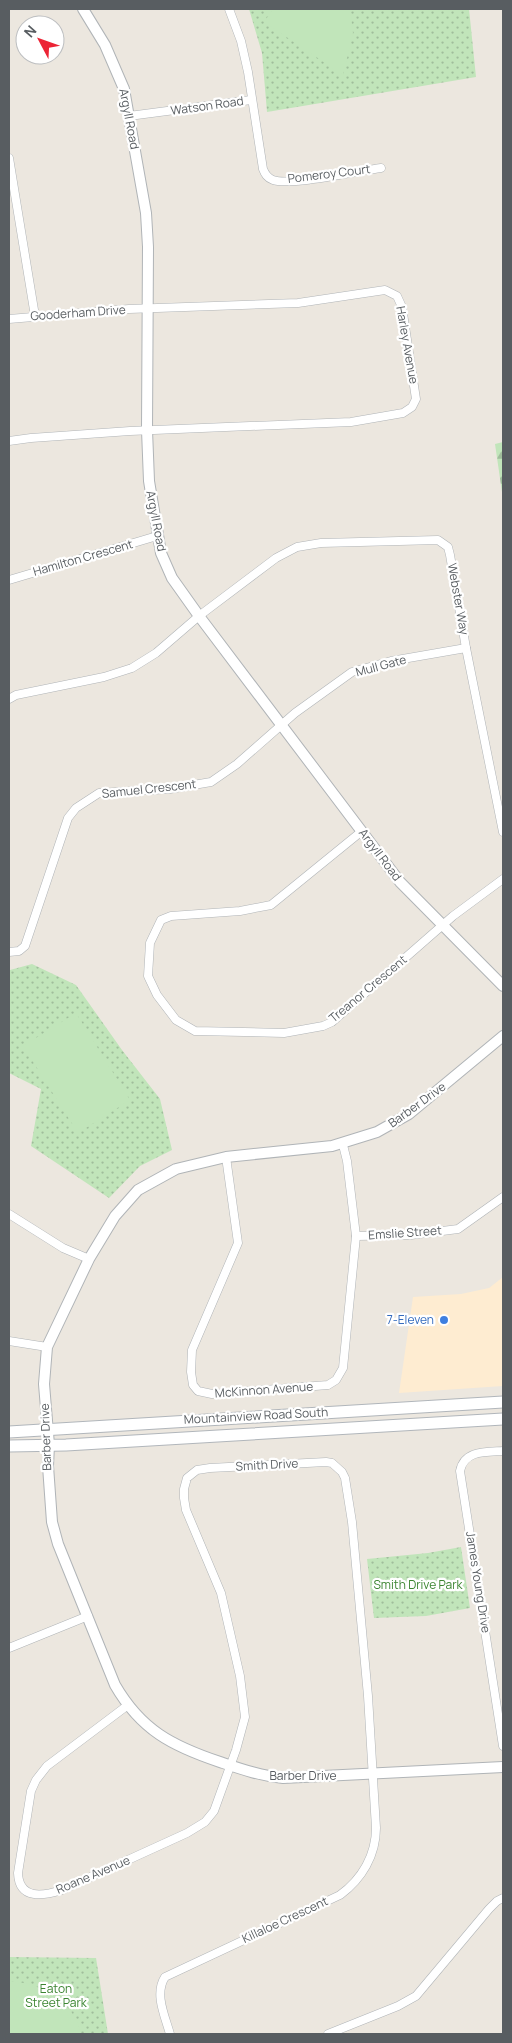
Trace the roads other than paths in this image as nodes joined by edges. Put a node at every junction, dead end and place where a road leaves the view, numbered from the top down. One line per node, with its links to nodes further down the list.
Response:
1 (83, 9): 4 (street, Argyll Road)
2 (229, 9): 3 (street, Watson Road)
3 (251, 100): 4 (street, Watson Road); 6 (street, Pomeroy Court)
4 (129, 116): 7 (street, Argyll Road)
5 (9, 158): 8 (street)
6 (381, 168)
7 (148, 309): 8 (street, Gooderham Drive); 10 (street, Argyll Road); 10 (street, Harley Avenue)
8 (36, 316): 9 (street, Gooderham Drive)
9 (9, 320)
10 (146, 430): 11 (street); 12 (street, Argyll Road)
11 (9, 441)
12 (157, 536): 13 (street, Hamilton Crescent); 14 (street, Argyll Road)
13 (9, 580)
14 (199, 616): 15 (street, Webster Way); 16 (street); 17 (street, Argyll Road)
15 (466, 648): 17 (street, Mull Gate); 19 (street, Webster Way)
16 (9, 699)
17 (281, 725): 18 (street, Argyll Road); 22 (street, Samuel Crescent)
18 (362, 831): 21 (street, Argyll Road); 21 (street, Treanor Crescent)
19 (503, 832)
20 (503, 879): 21 (street)
21 (443, 925): 23 (street, Argyll Road)
22 (9, 952)
23 (503, 986)
24 (503, 1036): 25 (street, Barber Drive)
25 (343, 1144): 26 (street, Barber Drive); 29 (street, McKinnon Avenue)
26 (226, 1157): 29 (street, McKinnon Avenue); 30 (street, Barber Drive)
27 (503, 1197): 29 (street, Emslie Street)
28 (9, 1214): 30 (street)
29 (356, 1236)
30 (89, 1259): 32 (street, Barber Drive)
31 (9, 1341): 32 (street)
32 (47, 1347): 35 (street, Barber Drive)
33 (503, 1402): 35 (main road, Mountainview Road South)
34 (503, 1420): 37 (main road, Mountainview Road South)
35 (47, 1430): 36 (main road, Mountainview Road South); 37 (street, Barber Drive)
36 (9, 1432)
37 (49, 1445): 38 (main road, Mountainview Road South); 40 (street, Barber Drive)
38 (9, 1446)
39 (503, 1451): 43 (street, James Young Drive)
40 (88, 1616): 41 (street); 42 (street, Barber Drive)
41 (9, 1648)
42 (128, 1706): 44 (street, Barber Drive); 44 (street, Roane Avenue)
43 (503, 1746)
44 (231, 1766): 46 (street, Barber Drive); 46 (street, Smith Drive)
45 (503, 1767): 46 (street, Barber Drive)
46 (373, 1775): 48 (street, Killaloe Crescent)
47 (503, 1898): 49 (street)
48 (170, 2034)
49 (328, 2034)

